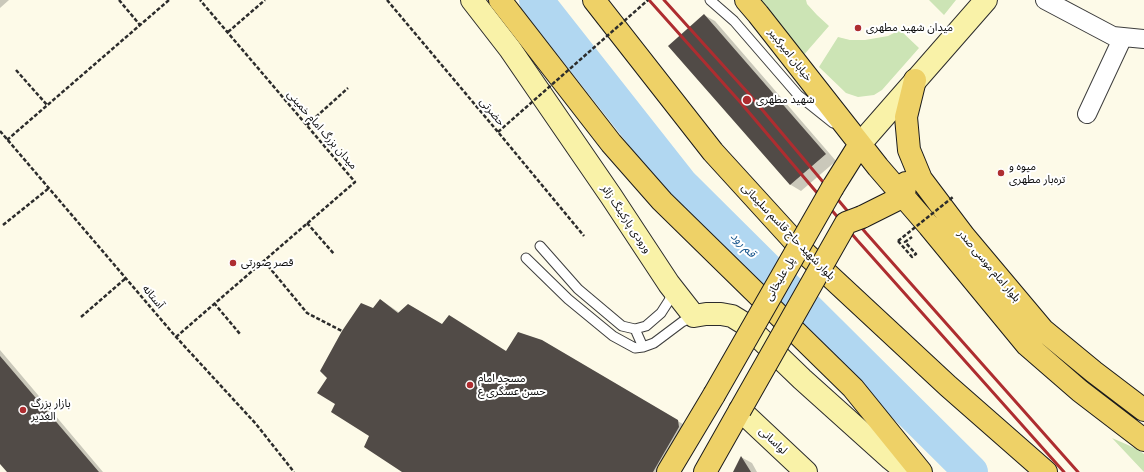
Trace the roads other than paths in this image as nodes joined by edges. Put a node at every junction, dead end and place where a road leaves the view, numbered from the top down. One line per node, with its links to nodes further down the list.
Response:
1 (472, 0): 18 (main road, ورودی پارکینگ زائر)
2 (500, 0): 29 (main road)
3 (594, 0): 30 (main road, بلوار شهید حاج قاسم سلیمانی)
4 (710, 0): 12 (lane)
5 (746, 0): 12 (main road, خیابان امیرکبیر)
6 (986, 0): 10 (main road)
7 (1045, 0): 8 (street)
8 (1123, 37): 9 (street); 11 (street)
9 (1144, 39)
10 (915, 80): 12 (main road); 14 (main road, بلوار امام موسی صدر)
11 (1087, 114)
12 (860, 144): 13 (main road, خیابان امیرکبیر); 25 (main road, پل علیخانی, bridge)
13 (878, 167): 15 (main road, بلوار امام موسی صدر)
14 (921, 179): 15 (main road); 23 (main road, بلوار امام موسی صدر)
15 (904, 196): 22 (main road, bridge); 24 (main road, بلوار امام موسی صدر)
16 (540, 246): 20 (lane)
17 (526, 258): 21 (lane)
18 (669, 284): 19 (main road, ورودی پارکینگ زائر); 20 (lane)
19 (694, 316): 21 (lane); 28 (main road)
20 (635, 329): 21 (lane)
21 (643, 347)
22 (740, 410): 26 (main road); 27 (main road, لواسانی)
23 (1144, 410)
24 (1144, 440)
25 (668, 472)
26 (705, 472)
27 (806, 472)
28 (907, 472)
29 (921, 472)
30 (1046, 472)

